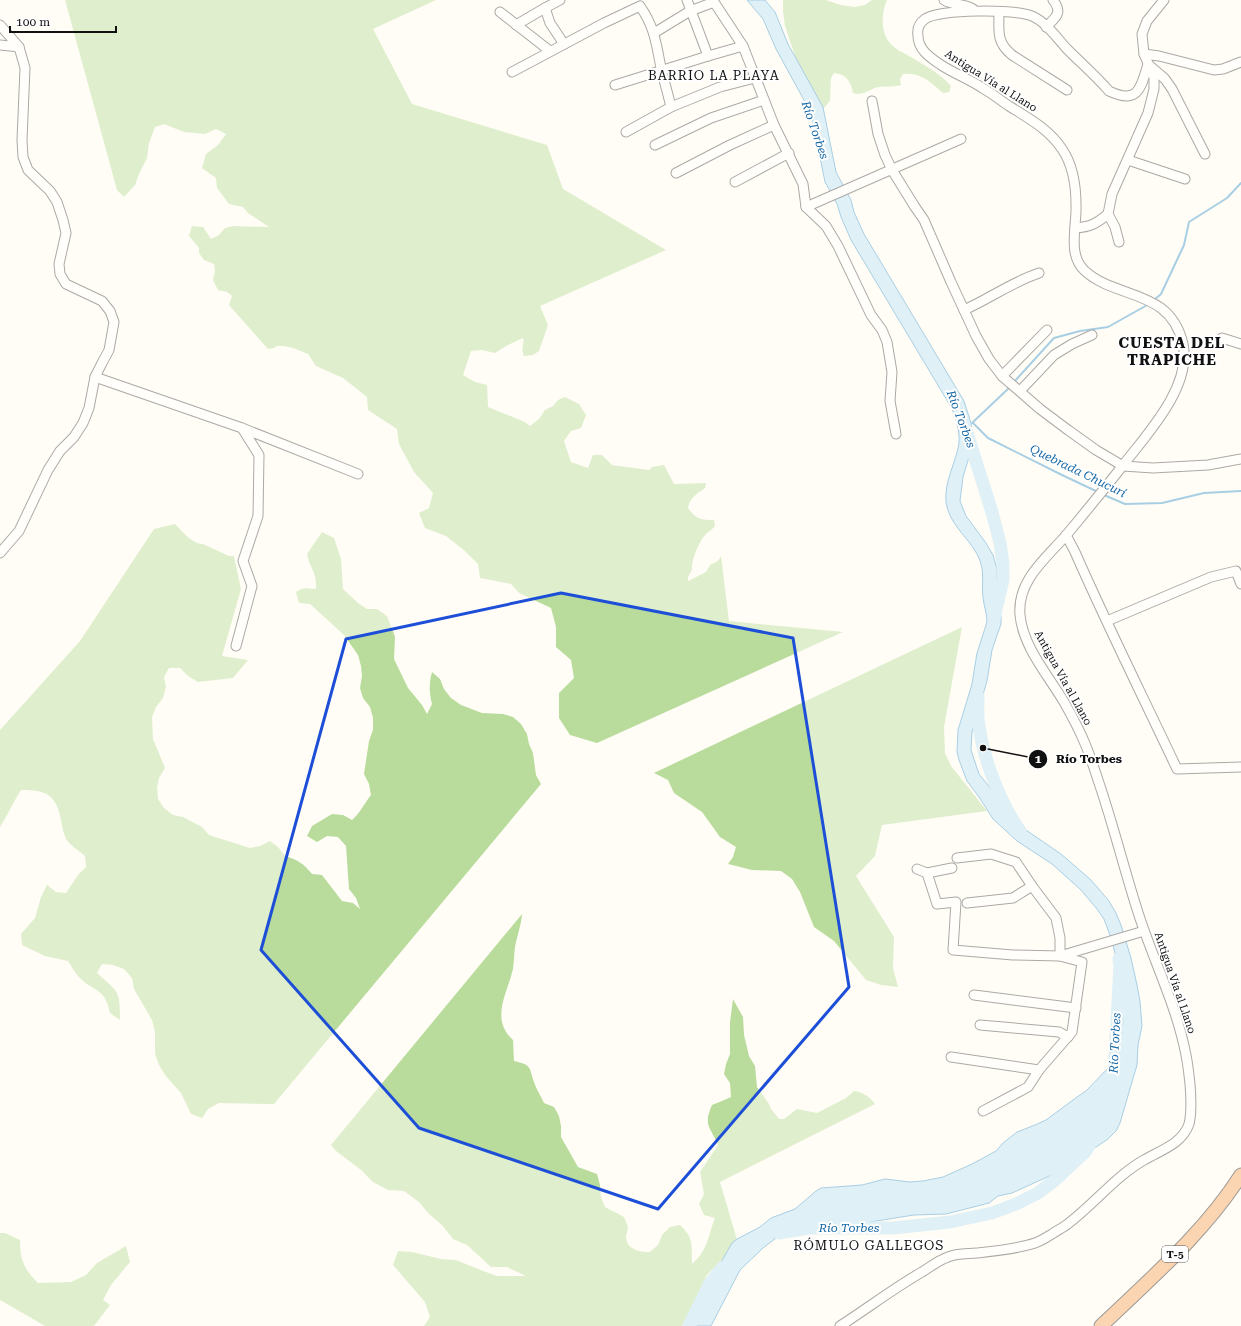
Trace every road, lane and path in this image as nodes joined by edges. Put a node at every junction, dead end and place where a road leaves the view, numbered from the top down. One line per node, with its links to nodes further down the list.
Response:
1 (560, 0): 6 (street)
2 (687, 0): 7 (street)
3 (944, 0): 8 (street)
4 (1053, 0): 13 (street)
5 (1164, 0): 20 (street)
6 (545, 8): 12 (street); 15 (street)
7 (690, 11): 14 (street); 17 (street); 21 (street)
8 (976, 11): 10 (street, Antigua Vía al Llano); 45 (street, Antigua Vía al Llano)
9 (500, 12): 12 (street)
10 (999, 12): 13 (street, Antigua Vía al Llano); 28 (street)
11 (0, 25): 18 (street)
12 (516, 25): 19 (street)
13 (1046, 27): 23 (street, Antigua Vía al Llano)
14 (654, 33): 15 (street); 24 (street)
15 (564, 44): 19 (street)
16 (0, 45): 18 (street)
17 (743, 46): 21 (street); 26 (street)
18 (19, 48): 54 (street)
19 (550, 52): 25 (street)
20 (1144, 54): 22 (street); 23 (street)
21 (708, 56): 24 (street)
22 (1241, 62)
23 (1148, 64): 37 (street); 38 (street)
24 (661, 70): 27 (street); 31 (street)
25 (512, 72)
26 (755, 78): 29 (street); 31 (street)
27 (615, 85)
28 (1067, 90)
29 (764, 100): 32 (street); 35 (street)
30 (872, 101): 39 (street)
31 (671, 108): 33 (street)
32 (774, 125): 36 (street); 40 (street)
33 (626, 132)
34 (961, 139): 39 (street)
35 (655, 146)
36 (789, 154): 42 (street); 43 (street)
37 (1205, 154)
38 (1128, 160): 41 (street); 44 (street)
39 (892, 170): 43 (street); 48 (street)
40 (676, 173)
41 (1185, 179)
42 (735, 182)
43 (806, 207): 57 (street)
44 (1108, 214): 45 (street); 46 (street)
45 (1075, 228): 59 (street, Antigua Vía al Llano)
46 (1119, 242)
47 (1039, 273): 48 (street)
48 (964, 310): 53 (street)
49 (1047, 330): 53 (street)
50 (1092, 335): 55 (street)
51 (1222, 338): 52 (street)
52 (1241, 344)
53 (1002, 376): 55 (street)
54 (96, 378): 56 (street); 62 (street)
55 (1020, 390): 59 (street)
56 (242, 428): 60 (street); 65 (street)
57 (896, 434)
58 (1241, 459): 59 (street)
59 (1122, 466): 61 (street, Antigua Vía al Llano)
60 (358, 474)
61 (1066, 535): 64 (street); 73 (street, Antigua Vía al Llano)
62 (0, 553)
63 (1241, 584): 64 (street)
64 (1107, 621): 66 (street)
65 (236, 646)
66 (1241, 767)
67 (957, 858): 71 (street)
68 (952, 868): 70 (street)
69 (917, 869): 70 (street)
70 (927, 873): 74 (street)
71 (1032, 886): 72 (street); 74 (street)
72 (967, 903)
73 (1144, 930): 74 (street); 83 (street, Antigua Vía al Llano)
74 (1060, 956): 76 (street)
75 (974, 995): 76 (street)
76 (1076, 1008): 78 (street)
77 (980, 1024): 78 (street)
78 (1068, 1037): 80 (street)
79 (952, 1057): 80 (street)
80 (1039, 1070): 81 (street)
81 (983, 1111)
82 (1239, 1184): 84 (highway, T-5)
83 (840, 1326)
84 (1101, 1326)

